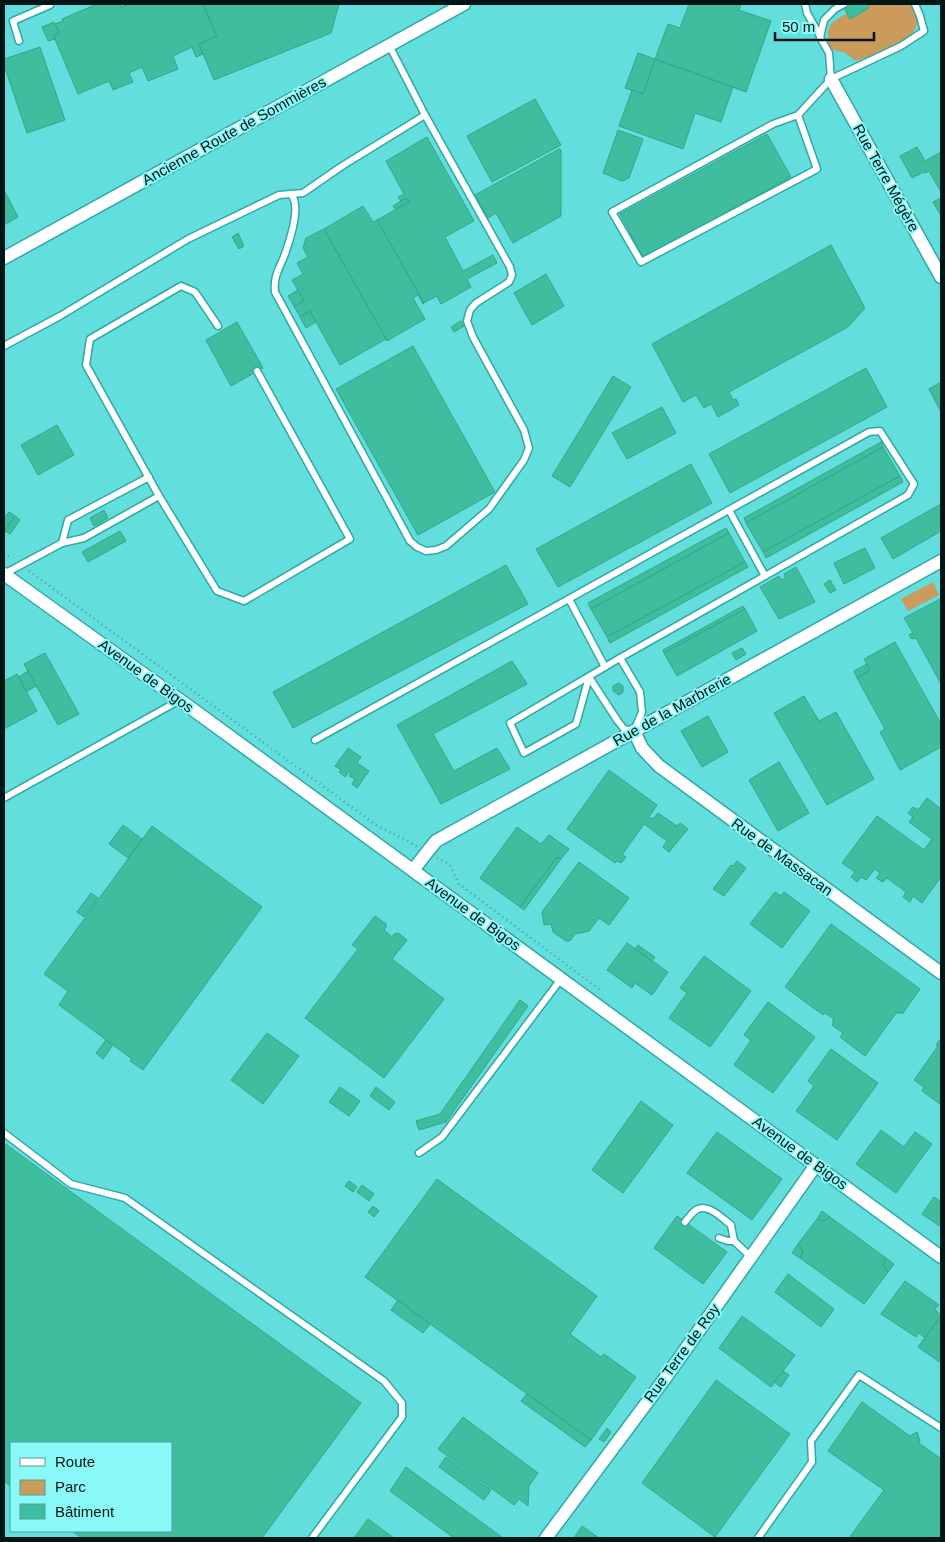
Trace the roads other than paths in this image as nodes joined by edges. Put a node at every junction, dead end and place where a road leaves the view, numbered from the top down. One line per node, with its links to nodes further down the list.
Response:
1 (49, 4): 7 (lane)
2 (464, 4): 8 (street, Ancienne Route de Sommières)
3 (805, 4): 6 (lane)
4 (844, 4): 6 (lane)
5 (915, 4): 9 (lane)
6 (820, 37): 9 (lane)
7 (18, 41)
8 (389, 45): 10 (lane); 13 (street, Ancienne Route de Sommières)
9 (831, 79): 11 (lane); 14 (street, Rue Terre Mégère)
10 (425, 115): 12 (lane); 12 (lane)
11 (798, 116): 11 (lane)
12 (291, 194): 16 (lane)
13 (4, 258)
14 (941, 277)
15 (218, 326): 18 (lane)
16 (4, 346)
17 (257, 371): 19 (lane)
18 (149, 478): 19 (lane); 21 (lane)
19 (159, 496): 21 (lane)
20 (730, 510): 24 (lane); 24 (lane); 25 (lane)
21 (62, 543): 23 (lane)
22 (941, 561): 30 (street, Rue de la Marbrerie)
23 (4, 574): 29 (street, Avenue de Bigos)
24 (766, 576): 26 (lane)
25 (569, 599): 27 (lane); 31 (lane)
26 (620, 658): 27 (lane); 30 (lane)
27 (605, 667): 28 (lane)
28 (589, 677): 28 (lane); 30 (lane)
29 (180, 700): 32 (lane); 33 (street, Avenue de Bigos)
30 (634, 731): 33 (street, Rue de la Marbrerie); 34 (street, Rue de Massacan)
31 (315, 740)
32 (4, 798)
33 (413, 870): 35 (street, Avenue de Bigos)
34 (941, 973)
35 (561, 979): 37 (lane); 38 (street, Avenue de Bigos)
36 (4, 1133): 45 (lane)
37 (419, 1153)
38 (816, 1165): 42 (street, Avenue de Bigos); 43 (street, Rue Terre de Roy)
39 (685, 1222): 41 (lane)
40 (719, 1238): 41 (lane)
41 (734, 1242): 43 (lane)
42 (941, 1256)
43 (751, 1257): 46 (street, Rue Terre de Roy)
44 (941, 1428): 47 (lane)
45 (312, 1538)
46 (546, 1538)
47 (758, 1538)

